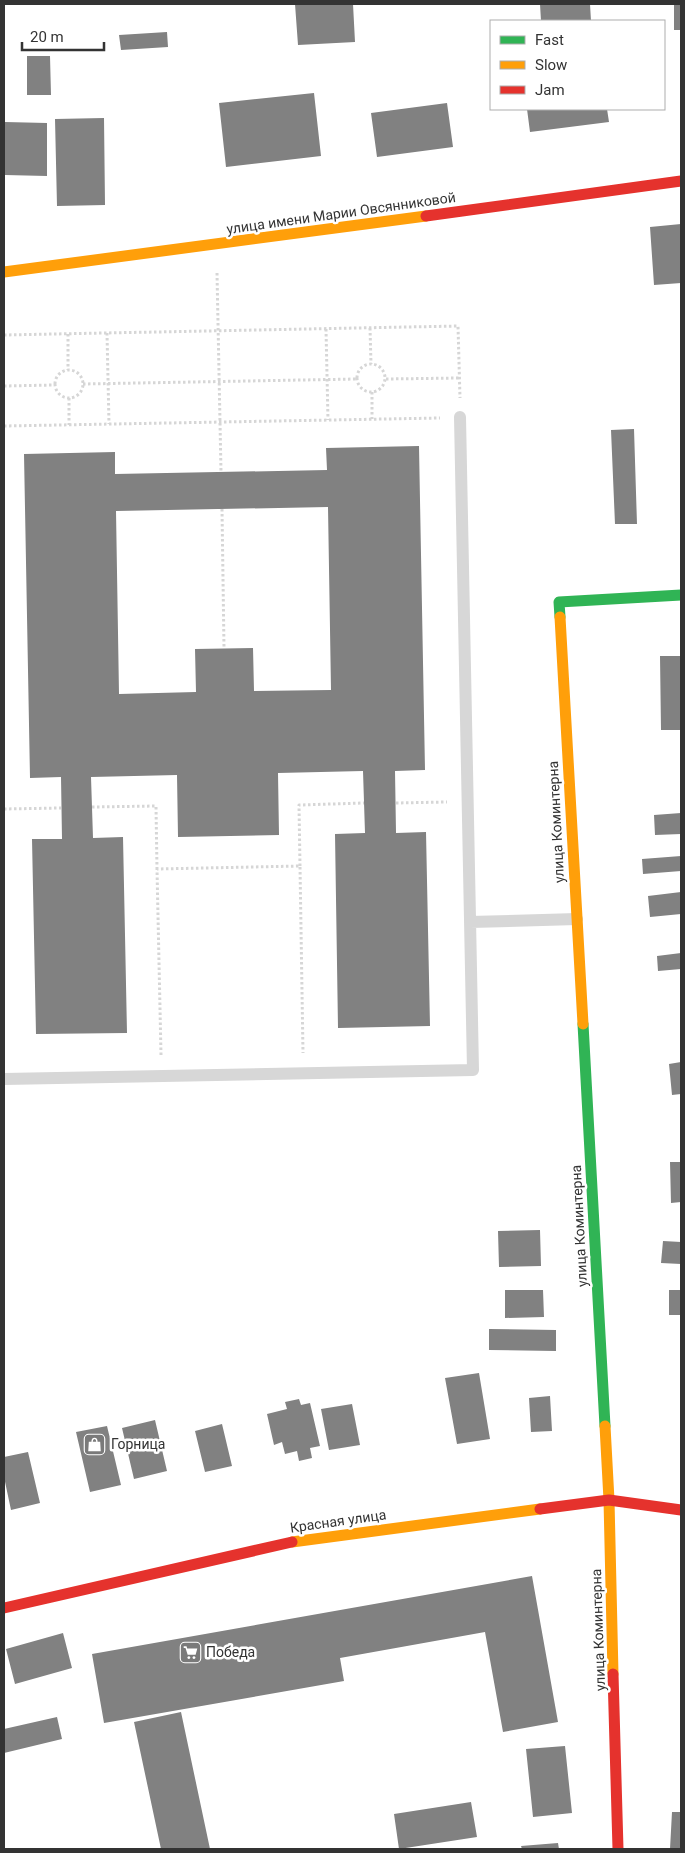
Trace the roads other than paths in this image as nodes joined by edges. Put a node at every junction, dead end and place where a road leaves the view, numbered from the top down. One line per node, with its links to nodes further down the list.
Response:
1 (681, 181): 2 (street, улица имени Марии Овсянниковой)
2 (4, 272)
3 (460, 417): 6 (lane)
4 (681, 595): 5 (street, улица Коминтерна)
5 (577, 919): 6 (lane); 8 (street, улица Коминтерна)
6 (470, 922): 7 (lane)
7 (4, 1079)
8 (609, 1500): 9 (street, Красная улица); 10 (street, Красная улица); 11 (street, улица Коминтерна)
9 (681, 1510)
10 (4, 1608)
11 (618, 1849)

